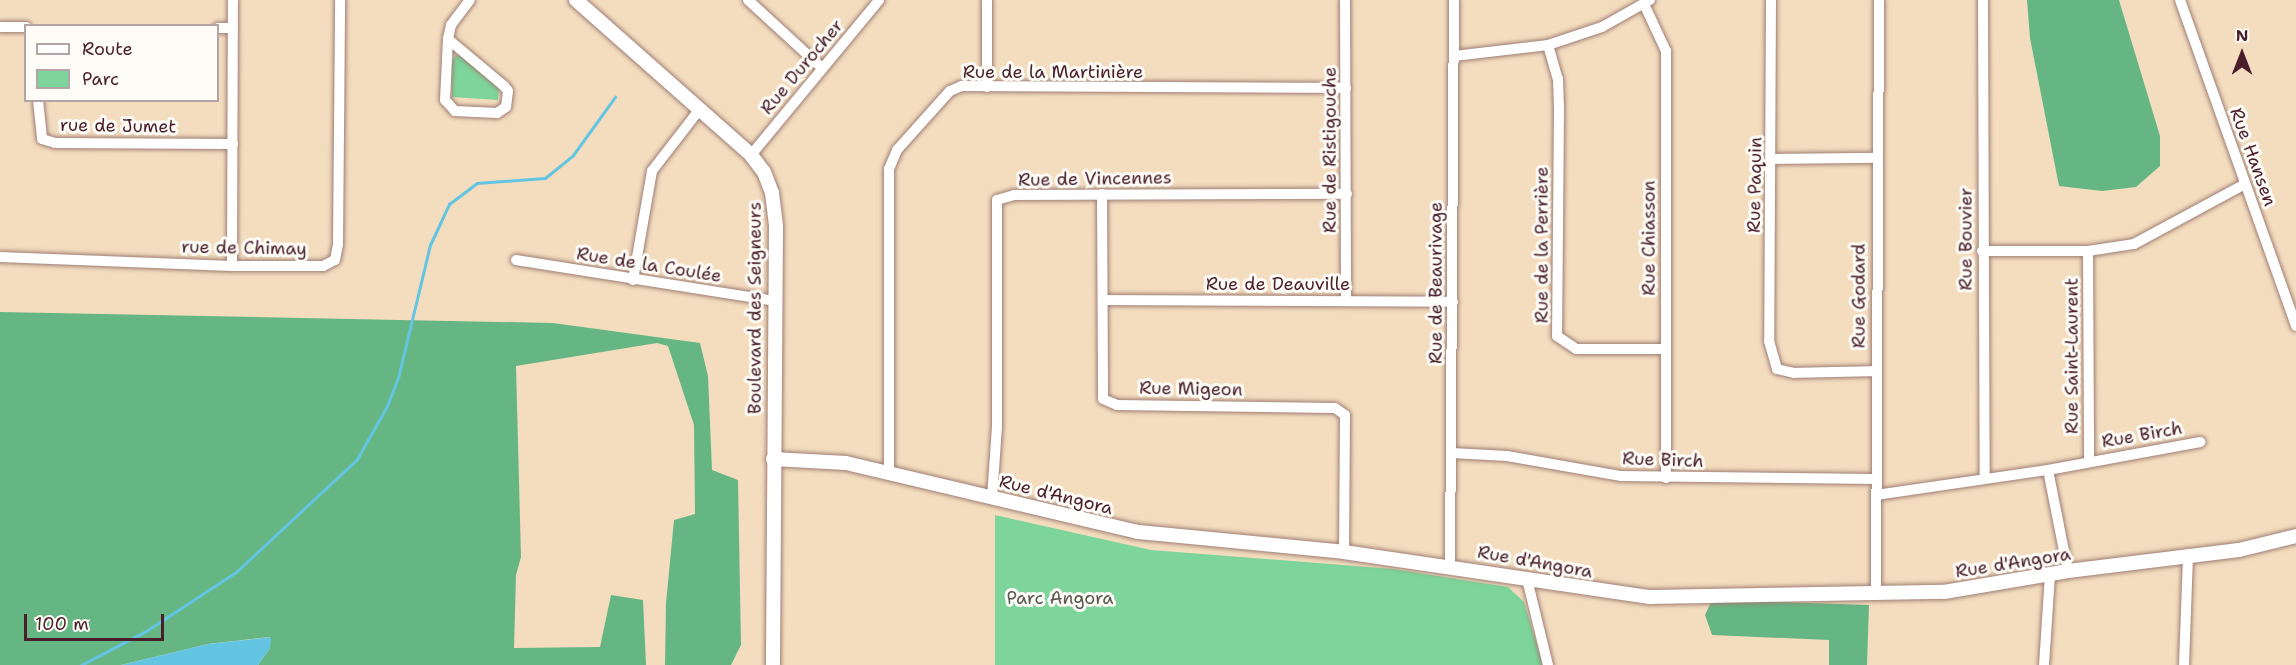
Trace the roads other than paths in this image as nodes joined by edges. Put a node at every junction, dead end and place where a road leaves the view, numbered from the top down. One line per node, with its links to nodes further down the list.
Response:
1 (233, 0): 18 (street)
2 (340, 0): 38 (street, rue de Chimay)
3 (470, 0): 19 (street)
4 (576, 0): 26 (street, Boulevard des Seigneurs)
5 (748, 0): 22 (street)
6 (879, 0): 22 (street, Rue Durocher)
7 (987, 0): 23 (street)
8 (1345, 0): 24 (street, Rue de Ristigouche)
9 (1455, 0): 21 (street, Rue de Beaurivage)
10 (1771, 0): 30 (street, Rue Paquin)
11 (1879, 0): 29 (street, Rue Godard)
12 (1983, 0): 34 (street, Rue Bouvier)
13 (2180, 0): 31 (street, Rue Hansen)
14 (1647, 2): 20 (street); 45 (street, Rue Chiasson)
15 (0, 27): 16 (street)
16 (24, 27)
17 (219, 28): 18 (street)
18 (233, 28): 27 (street)
19 (448, 39): 19 (street)
20 (1548, 45): 21 (street); 45 (street, Rue de la Perrière)
21 (1454, 56): 43 (street, Rue de Beaurivage)
22 (822, 68): 28 (street, Rue Durocher)
23 (987, 87): 24 (street, Rue de la Martinière); 52 (street, Rue de la Martinière)
24 (1346, 88): 33 (street, Rue de Ristigouche)
25 (38, 102): 27 (street, rue de Jumet)
26 (700, 109): 28 (street, Boulevard des Seigneurs); 39 (street)
27 (233, 144): 38 (street)
28 (751, 155): 42 (street, Boulevard des Seigneurs)
29 (1876, 158): 30 (street); 46 (street, Rue Godard)
30 (1772, 159): 46 (street, Rue Paquin)
31 (2245, 184): 35 (street); 44 (street, Rue Hansen)
32 (1102, 194): 33 (street, Rue de Vincennes); 40 (street, Rue Migeon); 57 (street, Rue de Vincennes)
33 (1347, 194): 41 (street, Rue de Ristigouche)
34 (1982, 251): 35 (street); 54 (street, Rue Bouvier)
35 (2088, 251): 50 (street, Rue Saint-Laurent)
36 (0, 257): 38 (street, rue de Chimay)
37 (516, 260): 39 (street, Rue de la Coulée)
38 (232, 266)
39 (633, 280): 42 (street, Rue de la Coulée)
40 (1103, 300): 41 (street, Rue de Deauville); 59 (street, Rue Migeon)
41 (1346, 300): 43 (street, Rue de Deauville)
42 (776, 302): 49 (street, Boulevard des Seigneurs)
43 (1453, 302): 48 (street, Rue de Beaurivage)
44 (2296, 326)
45 (1665, 349): 53 (street, Rue Chiasson)
46 (1875, 371): 55 (street, Rue Godard)
47 (2200, 442): 50 (street, Rue Birch)
48 (1452, 453): 53 (street, Rue Birch); 61 (street, Rue de Beaurivage)
49 (773, 459): 52 (street, Rue d'Angora); 66 (street, Boulevard des Seigneurs)
50 (2089, 461): 51 (street, Rue Birch)
51 (2048, 470): 54 (street, Rue Birch); 62 (street)
52 (889, 474): 57 (street, Rue d'Angora)
53 (1666, 478): 55 (street, Rue Birch)
54 (1985, 478): 56 (street, Rue Birch)
55 (1875, 479): 56 (street, Rue Godard)
56 (1876, 495): 65 (street, Rue Godard)
57 (992, 498): 59 (street, Rue d'Angora)
58 (2296, 536): 60 (street, Rue d'Angora)
59 (1344, 552): 61 (street, Rue d'Angora)
60 (2188, 554): 62 (street, Rue d'Angora); 69 (street)
61 (1450, 566): 64 (street, Rue d'Angora)
62 (2068, 571): 63 (street, Rue d'Angora)
63 (2050, 574): 65 (street, Rue d'Angora); 68 (street)
64 (1527, 579): 65 (street, Rue d'Angora); 67 (street)
65 (1876, 591)
66 (773, 665)
67 (1548, 665)
68 (2044, 665)
69 (2184, 665)

